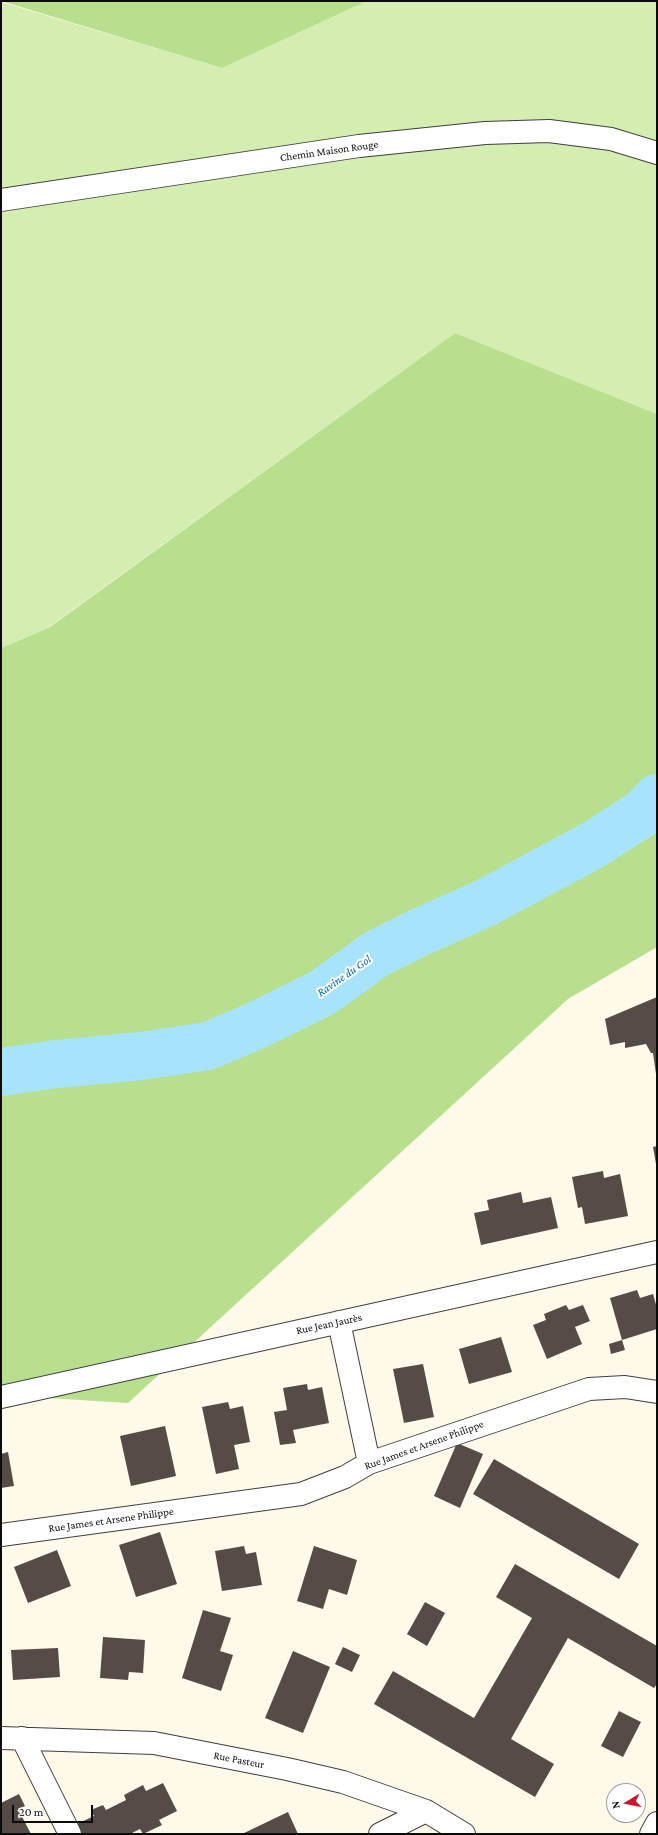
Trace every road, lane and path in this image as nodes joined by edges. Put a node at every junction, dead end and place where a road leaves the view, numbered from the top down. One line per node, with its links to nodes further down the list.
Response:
1 (657, 153): 2 (street, Chemin Maison Rouge)
2 (1, 200)
3 (657, 1252): 4 (street, Rue Jean Jaurès)
4 (339, 1322): 6 (street, Rue Jean Jaurès); 7 (street)
5 (657, 1392): 7 (street, Rue James et Arsene Philippe)
6 (1, 1397)
7 (369, 1462): 8 (street, Rue James et Arsene Philippe)
8 (1, 1535)
9 (12, 1738): 10 (street, Rue Pasteur); 12 (street)
10 (426, 1811): 13 (street); 14 (street, Rue Pasteur)
11 (657, 1823): 15 (street)
12 (70, 1834)
13 (380, 1834)
14 (464, 1834)
15 (651, 1834)

